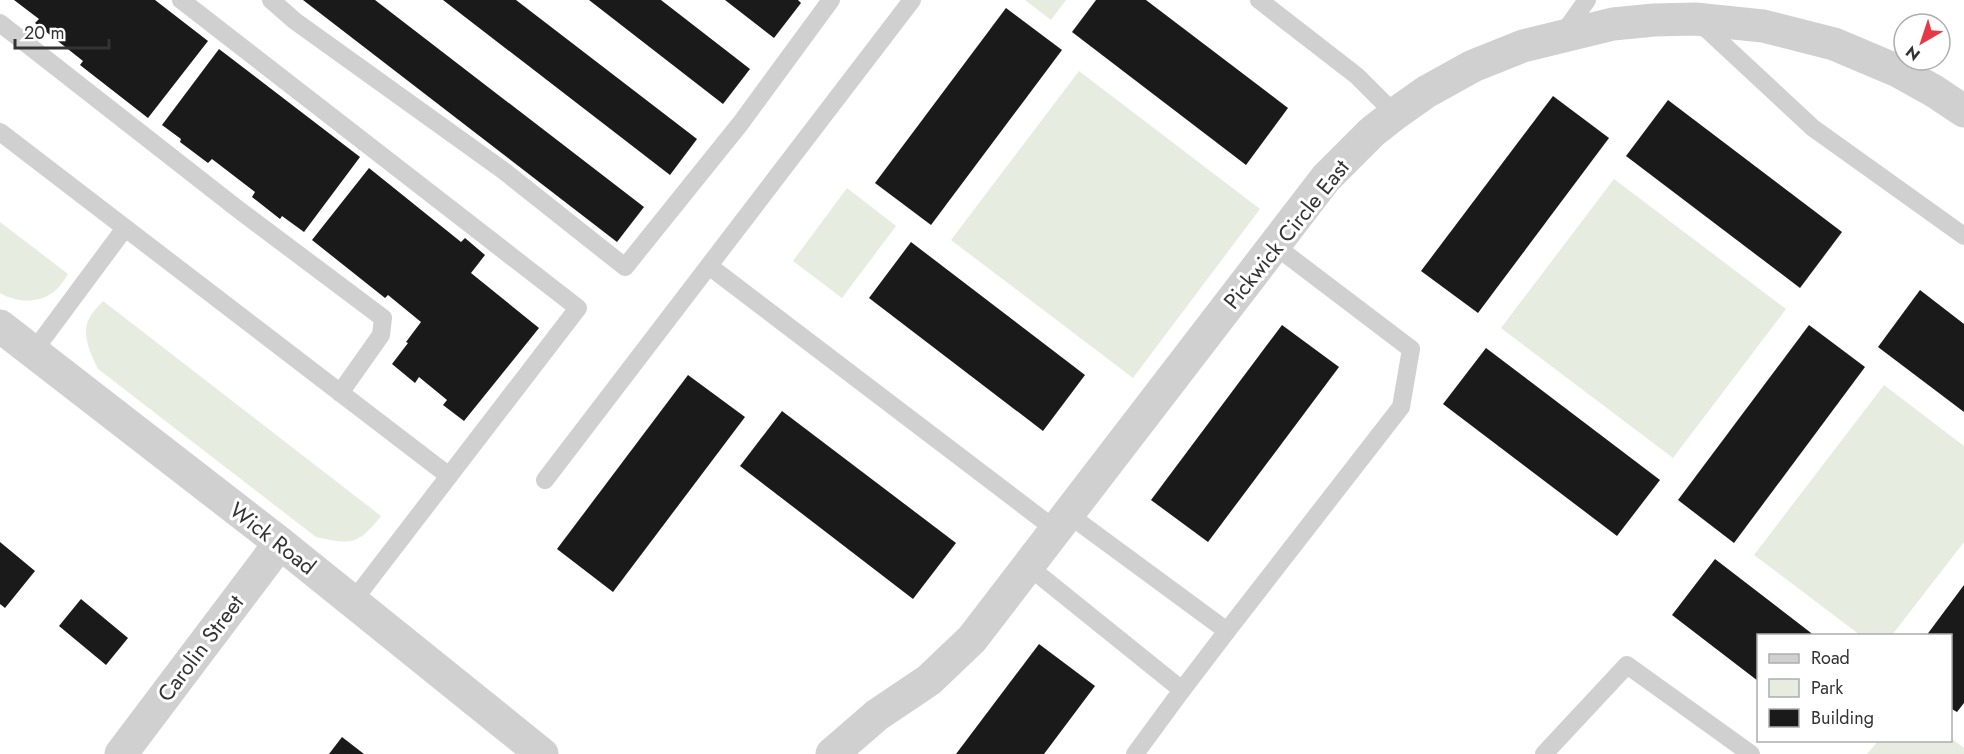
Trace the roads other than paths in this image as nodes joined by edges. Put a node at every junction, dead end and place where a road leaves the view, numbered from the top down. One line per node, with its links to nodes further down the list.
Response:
1 (182, 0): 20 (lane)
2 (271, 0): 3 (lane)
3 (831, 0)
4 (912, 0): 16 (lane)
5 (1259, 0): 11 (lane)
6 (1587, 0): 9 (lane)
7 (1695, 20): 9 (street, Pickwick Circle East); 10 (street, Pickwick Circle East); 14 (lane)
8 (0, 23): 19 (lane)
9 (1561, 37): 11 (street, Pickwick Circle East)
10 (1961, 109)
11 (1395, 114): 15 (street, Pickwick Circle East)
12 (0, 132): 13 (lane)
13 (125, 228): 18 (lane); 19 (lane)
14 (1964, 236)
15 (1274, 246): 22 (street, Pickwick Circle East); 26 (lane)
16 (709, 266): 21 (lane); 22 (lane)
17 (0, 326): 18 (street, Wick Road)
18 (33, 352): 23 (street, Wick Road)
19 (340, 393): 20 (lane)
20 (448, 476): 25 (lane)
21 (546, 480)
22 (1062, 522): 24 (street, Pickwick Circle East); 26 (lane)
23 (280, 543): 25 (street, Wick Road); 28 (street, Carolin Street)
24 (1028, 566): 27 (lane); 30 (street, Pickwick Circle East)
25 (353, 602): 29 (street, Wick Road)
26 (1227, 631): 27 (lane)
27 (1182, 690): 31 (lane)
28 (121, 754)
29 (542, 754)
30 (832, 754)
31 (1135, 754)
32 (1544, 754): 33 (lane)
33 (1751, 754)

